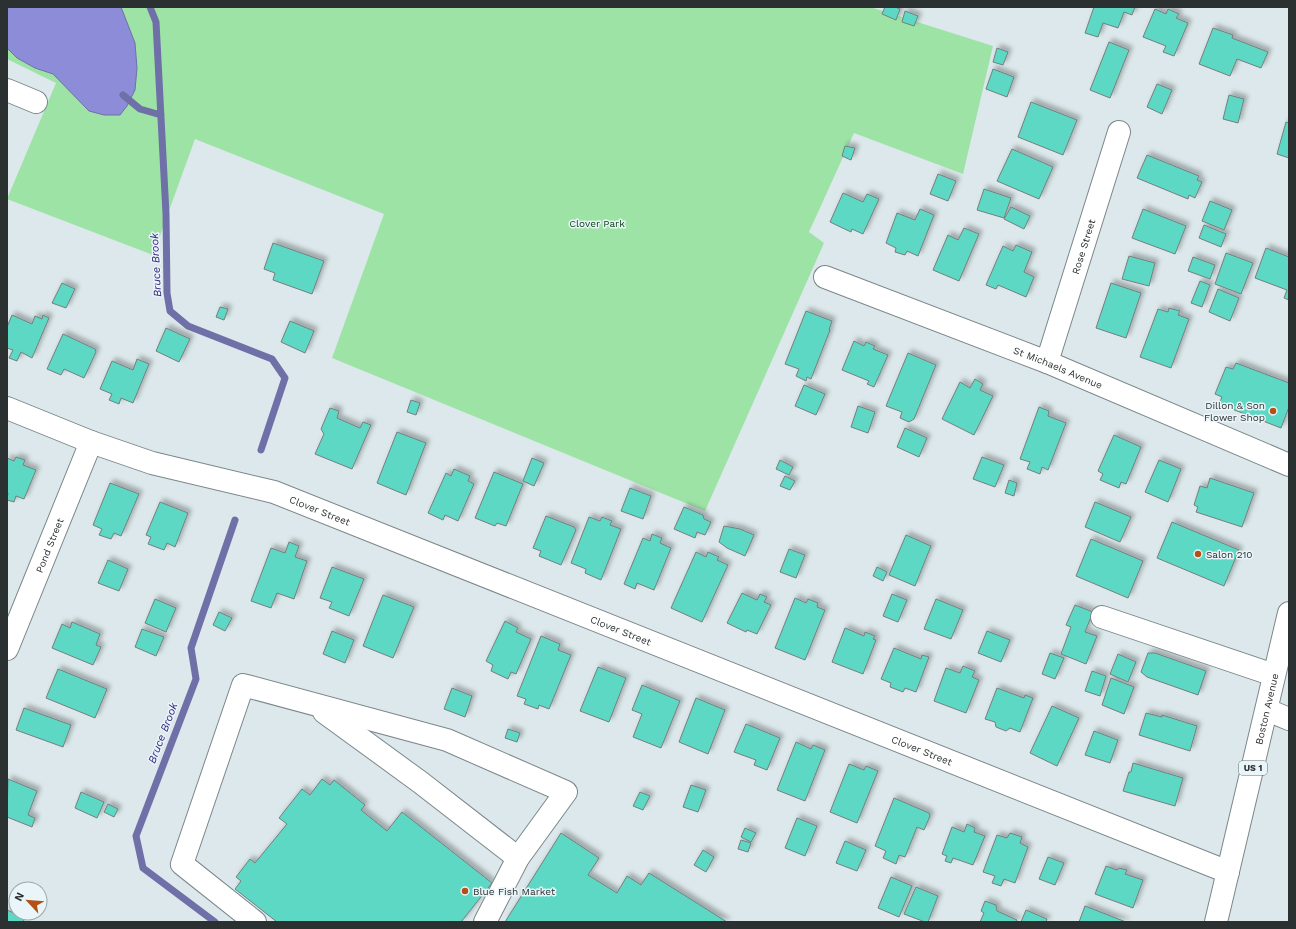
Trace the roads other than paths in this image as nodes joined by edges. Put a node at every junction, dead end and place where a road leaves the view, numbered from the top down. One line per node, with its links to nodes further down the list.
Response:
1 (7, 90): 2 (street)
2 (36, 102)
3 (1119, 132): 5 (street, Rose Street)
4 (825, 276): 5 (street, St Michaels Avenue)
5 (1047, 362): 8 (street, St Michaels Avenue)
6 (7, 408): 7 (street, Clover Street)
7 (91, 442): 11 (street, Pond Street); 17 (street, Clover Street)
8 (1289, 465)
9 (1289, 613): 12 (street, Boston Avenue / US 1)
10 (1102, 617): 12 (street)
11 (7, 649)
12 (1274, 675): 14 (street, Boston Avenue / US 1)
13 (315, 705): 16 (street); 16 (street); 18 (street)
14 (1267, 710): 15 (street); 17 (street, Boston Avenue / US 1)
15 (1289, 719)
16 (518, 858): 19 (street)
17 (1228, 872): 20 (street, Boston Avenue / US 1)
18 (254, 922)
19 (485, 922)
20 (1216, 922)

